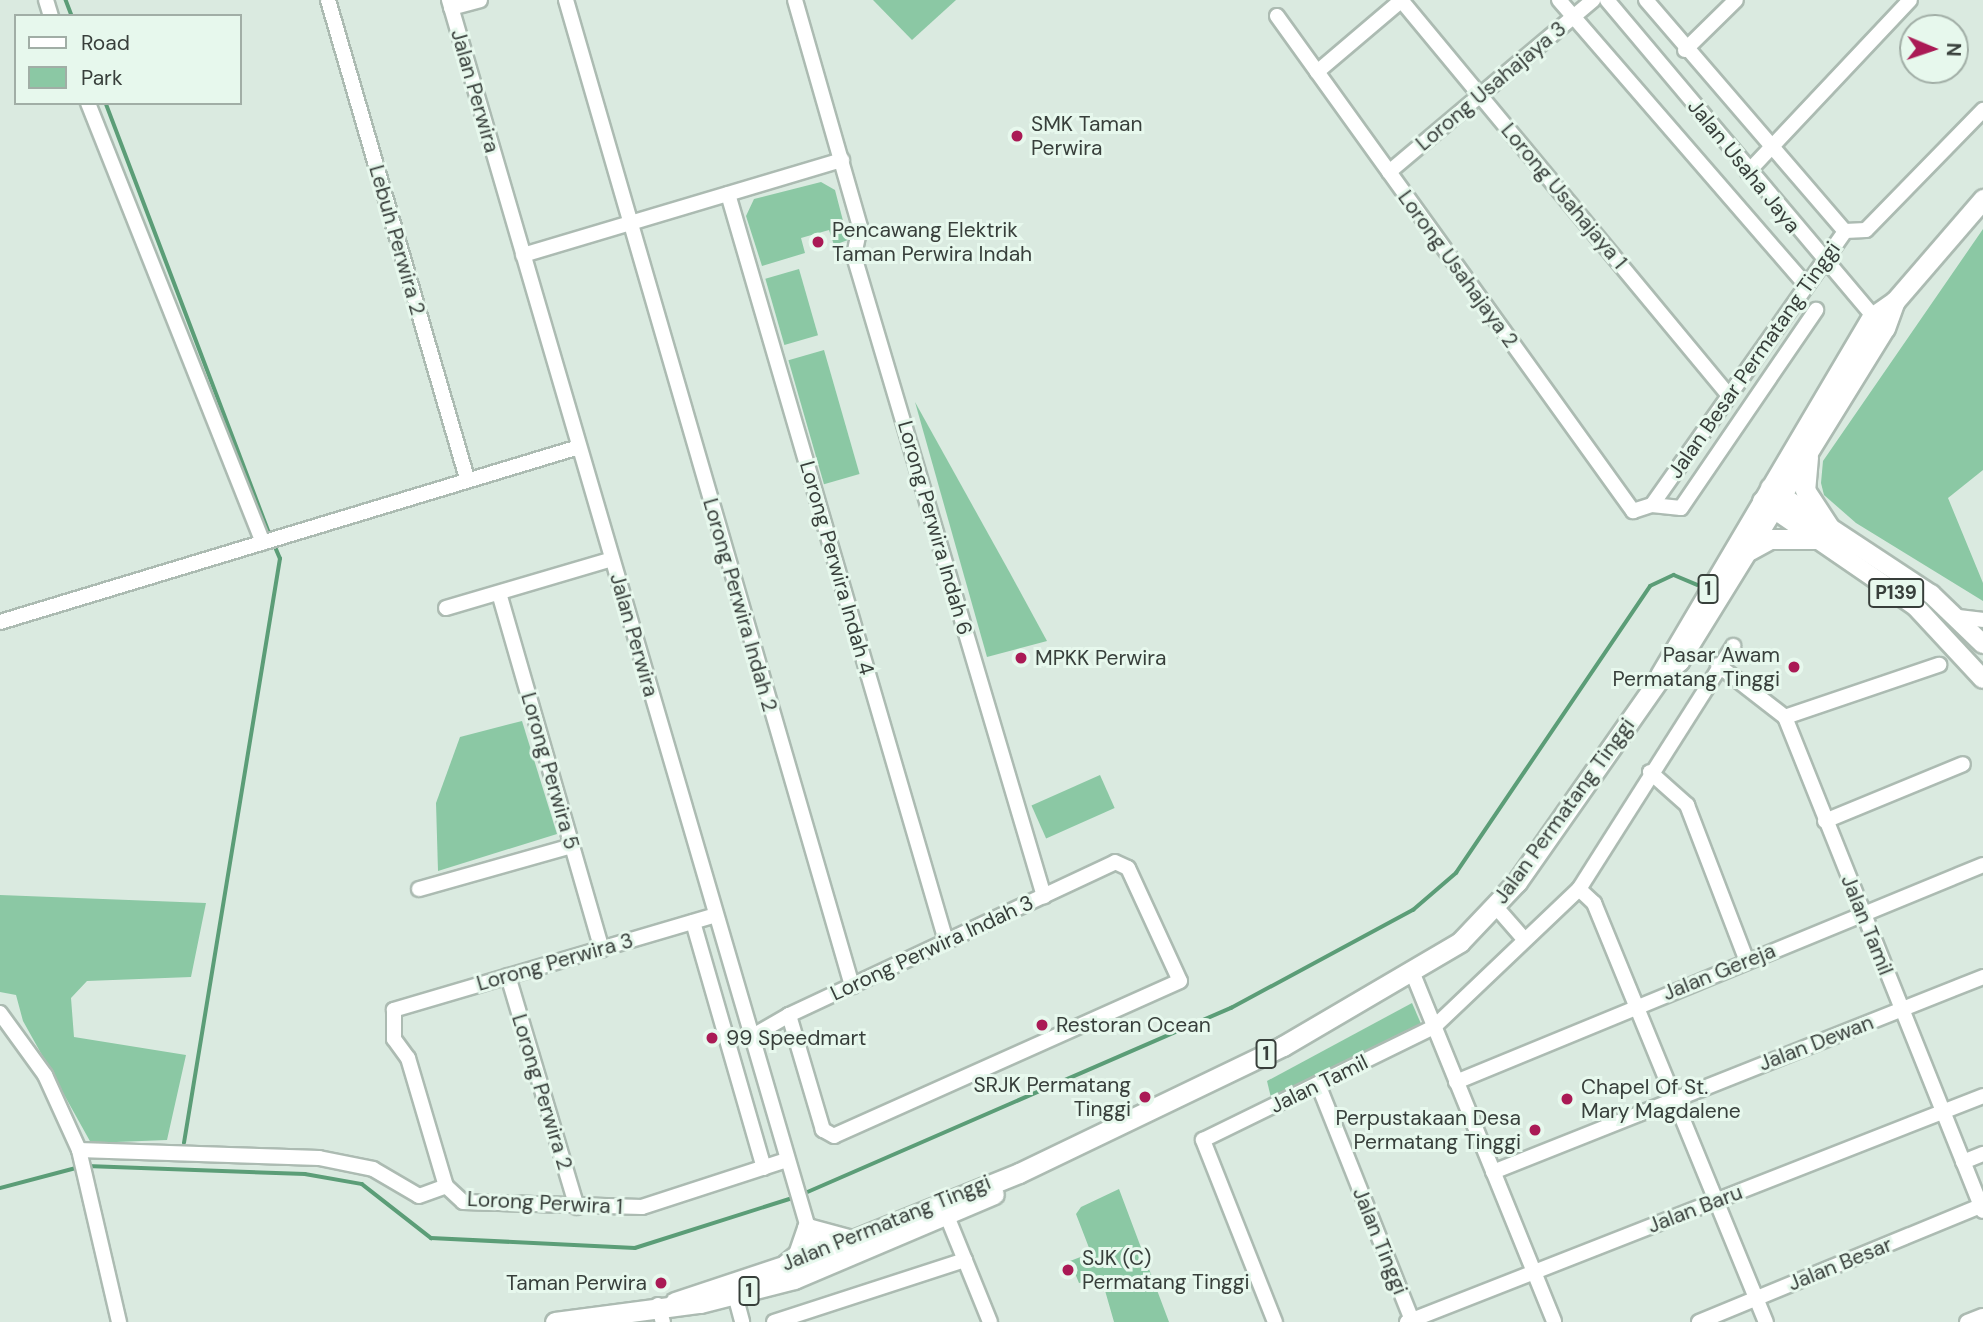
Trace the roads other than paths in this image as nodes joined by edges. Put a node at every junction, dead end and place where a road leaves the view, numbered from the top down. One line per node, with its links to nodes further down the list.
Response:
1 (328, 0): 38 (street, Lebuh Perwira 2)
2 (480, 0): 12 (street)
3 (566, 0): 26 (street, Lorong Perwira Indah 2)
4 (795, 0): 21 (street, Lorong Perwira Indah 6)
5 (1402, 0): 16 (street); 17 (street, Lorong Usahajaya 1)
6 (1559, 0): 14 (street, Jalan Usaha Jaya)
7 (1592, 0): 14 (street, Lorong Usahajaya 3)
8 (1607, 0): 23 (street, Jalan Usaha Jaya)
9 (1646, 0): 15 (street, Jalan Usaha Jaya)
10 (1736, 0): 15 (street)
11 (1910, 0): 20 (street)
12 (450, 4): 28 (street, Jalan Perwira)
13 (1277, 16): 16 (street, Lorong Usahajaya 2)
14 (1573, 17): 17 (street, Lorong Usahajaya 3); 30 (street, Jalan Usaha Jaya)
15 (1685, 50): 20 (street, Jalan Usaha Jaya)
16 (1317, 72): 22 (street, Lorong Usahajaya 2)
17 (1480, 95): 22 (street, Lorong Usahajaya 3); 35 (street, Lorong Usahajaya 1)
18 (89, 105): 42 (street)
19 (1983, 110): 27 (street, Jalan Besar Permatang Tinggi)
20 (1770, 148): 23 (street); 27 (street, Jalan Usaha Jaya)
21 (842, 160): 24 (street); 65 (street, Lorong Perwira Indah 6)
22 (1389, 172): 40 (street, Lorong Usahajaya 2)
23 (1748, 172): 29 (street, Jalan Usaha Jaya)
24 (728, 194): 26 (street); 71 (street, Lorong Perwira Indah 4)
25 (1983, 199): 32 (highway, Jalan Permatang Tinggi / 1)
26 (629, 224): 28 (street); 77 (street, Lorong Perwira Indah 2)
27 (1845, 231): 29 (street, Jalan Besar Permatang Tinggi)
28 (523, 255): 36 (street, Jalan Perwira)
29 (1822, 261): 30 (street, Jalan Besar Permatang Tinggi); 32 (street, Jalan Usaha Jaya)
30 (1805, 284): 33 (street, Jalan Besar Permatang Tinggi)
31 (1816, 310): 34 (street, Jalan Besar Permatang Tinggi)
32 (1879, 323): 37 (highway, Jalan Permatang Tinggi / 1); 39 (highway, Jalan Permatang Tinggi / 1)
33 (1764, 338): 34 (street); 35 (street, Jalan Besar Permatang Tinggi)
34 (1783, 354): 40 (street, Jalan Besar Permatang Tinggi)
35 (1726, 392): 40 (street, Jalan Besar Permatang Tinggi)
36 (579, 447): 38 (street); 44 (street, Jalan Perwira)
37 (1810, 449): 39 (highway, Jalan Permatang Tinggi / 1); 41 (highway)
38 (467, 480): 42 (street)
39 (1771, 498): 41 (main road, P139); 43 (highway, Jalan Permatang Tinggi / 1); 55 (highway, Jalan Permatang Tinggi / 1)
40 (1648, 508)
41 (1825, 533): 43 (highway); 47 (main road, P139); 54 (main road, P139)
42 (264, 542): 49 (street)
43 (1748, 550): 55 (highway, Jalan Permatang Tinggi / 1)
44 (612, 559): 45 (street); 68 (street, Jalan Perwira)
45 (499, 593): 46 (street); 61 (street, Lorong Perwira 5)
46 (446, 608)
47 (1959, 617): 48 (street); 50 (main road, P139)
48 (1983, 620)
49 (0, 622)
50 (1983, 644)
51 (1733, 646): 52 (street, Jalan Tamil)
52 (1718, 665): 57 (street); 59 (street, Jalan Tamil)
53 (1939, 665): 57 (street)
54 (1979, 673): 56 (street)
55 (1659, 679): 66 (highway, Jalan Permatang Tinggi / 1)
56 (1983, 687)
57 (1785, 718): 60 (street, Jalan Tamil)
58 (1963, 764): 60 (street)
59 (1650, 772): 64 (street, Jalan Tamil); 73 (street)
60 (1825, 821): 67 (street, Jalan Tamil)
61 (572, 846): 63 (street); 72 (street, Lorong Perwira 5)
62 (1983, 866): 67 (street, Jalan Gereja)
63 (419, 889)
64 (1579, 890): 70 (street, Jalan Tamil); 78 (street)
65 (1044, 896): 71 (street, Lorong Perwira Indah 3); 82 (street, Lorong Perwira Indah 3)
66 (1496, 907): 70 (street); 74 (highway, Jalan Permatang Tinggi / 1)
67 (1863, 914): 73 (street, Jalan Gereja); 79 (street, Jalan Tamil)
68 (716, 915): 69 (street, Lorong Perwira 3); 84 (street, Jalan Perwira)
69 (693, 922): 72 (street, Lorong Perwira 3); 94 (street)
70 (1524, 939): 83 (street, Jalan Tamil)
71 (946, 942): 77 (street, Lorong Perwira Indah 3)
72 (602, 949): 75 (street, Lorong Perwira 3)
73 (1747, 961): 78 (street, Jalan Gereja)
74 (1413, 974): 83 (street); 96 (highway, Jalan Permatang Tinggi / 1)
75 (508, 976): 80 (street, Lorong Perwira 3); 99 (street, Lorong Perwira 2)
76 (1983, 977): 79 (street, Jalan Dewan)
77 (852, 986): 82 (street, Lorong Perwira Indah 3)
78 (1636, 1006): 85 (street, Jalan Gereja); 88 (street)
79 (1901, 1009): 88 (street, Jalan Dewan); 89 (street, Jalan Tamil)
80 (394, 1010): 97 (street, Lorong Perwira 1)
81 (0, 1013): 93 (street)
82 (789, 1015): 84 (street, Lorong Perwira Indah 3)
83 (1434, 1027): 85 (street); 86 (street, Jalan Tamil)
84 (751, 1037): 91 (street, Jalan Perwira)
85 (1457, 1082): 95 (street)
86 (1318, 1084): 113 (street, Jalan Tinggi); 119 (street, Jalan Tamil)
87 (1983, 1096): 89 (street, Jalan Baru)
88 (1674, 1098): 95 (street, Jalan Dewan); 98 (street)
89 (1943, 1112): 92 (street, Jalan Tamil); 98 (street, Jalan Baru)
90 (1983, 1154): 92 (street)
91 (787, 1160): 94 (street, Lorong Perwira 1); 102 (street, Jalan Perwira)
92 (1964, 1162): 100 (street, Jalan Tamil)
93 (82, 1163): 97 (street); 114 (street)
94 (764, 1168): 99 (street, Lorong Perwira 1)
95 (1493, 1172): 107 (street)
96 (1019, 1173): 101 (highway, Jalan Permatang Tinggi / 1); 103 (highway, Jalan Permatang Tinggi / 1)
97 (446, 1186): 99 (street, Lorong Perwira 1)
98 (1716, 1201): 107 (street, Jalan Baru); 109 (street)
99 (577, 1207)
100 (1982, 1208): 109 (street, Jalan Besar)
101 (947, 1216): 104 (street); 105 (highway, Jalan Permatang Tinggi / 1)
102 (805, 1220): 103 (highway); 105 (street, Jalan Perwira); 106 (highway)
103 (852, 1241): 105 (highway, Jalan Permatang Tinggi / 1)
104 (965, 1261): 112 (street); 118 (street)
105 (819, 1262): 106 (highway, Jalan Permatang Tinggi / 1); 108 (highway, Jalan Permatang Tinggi / 1)
106 (785, 1265): 110 (highway, Jalan Permatang Tinggi / 1)
107 (1534, 1272): 113 (street, Jalan Baru); 120 (street)
108 (735, 1295): 110 (highway, Jalan Permatang Tinggi / 1); 116 (street)
109 (1756, 1298): 121 (street, Jalan Besar); 122 (street)
110 (665, 1309): 115 (highway, Jalan Permatang Tinggi / 1)
111 (1983, 1316): 123 (street)
112 (816, 1317): 117 (street)
113 (1410, 1321)
114 (119, 1322)
115 (555, 1322)
116 (742, 1322)
117 (774, 1322)
118 (989, 1322)
119 (1275, 1322)
120 (1554, 1322)
121 (1699, 1322)
122 (1766, 1322)
123 (1967, 1322)

